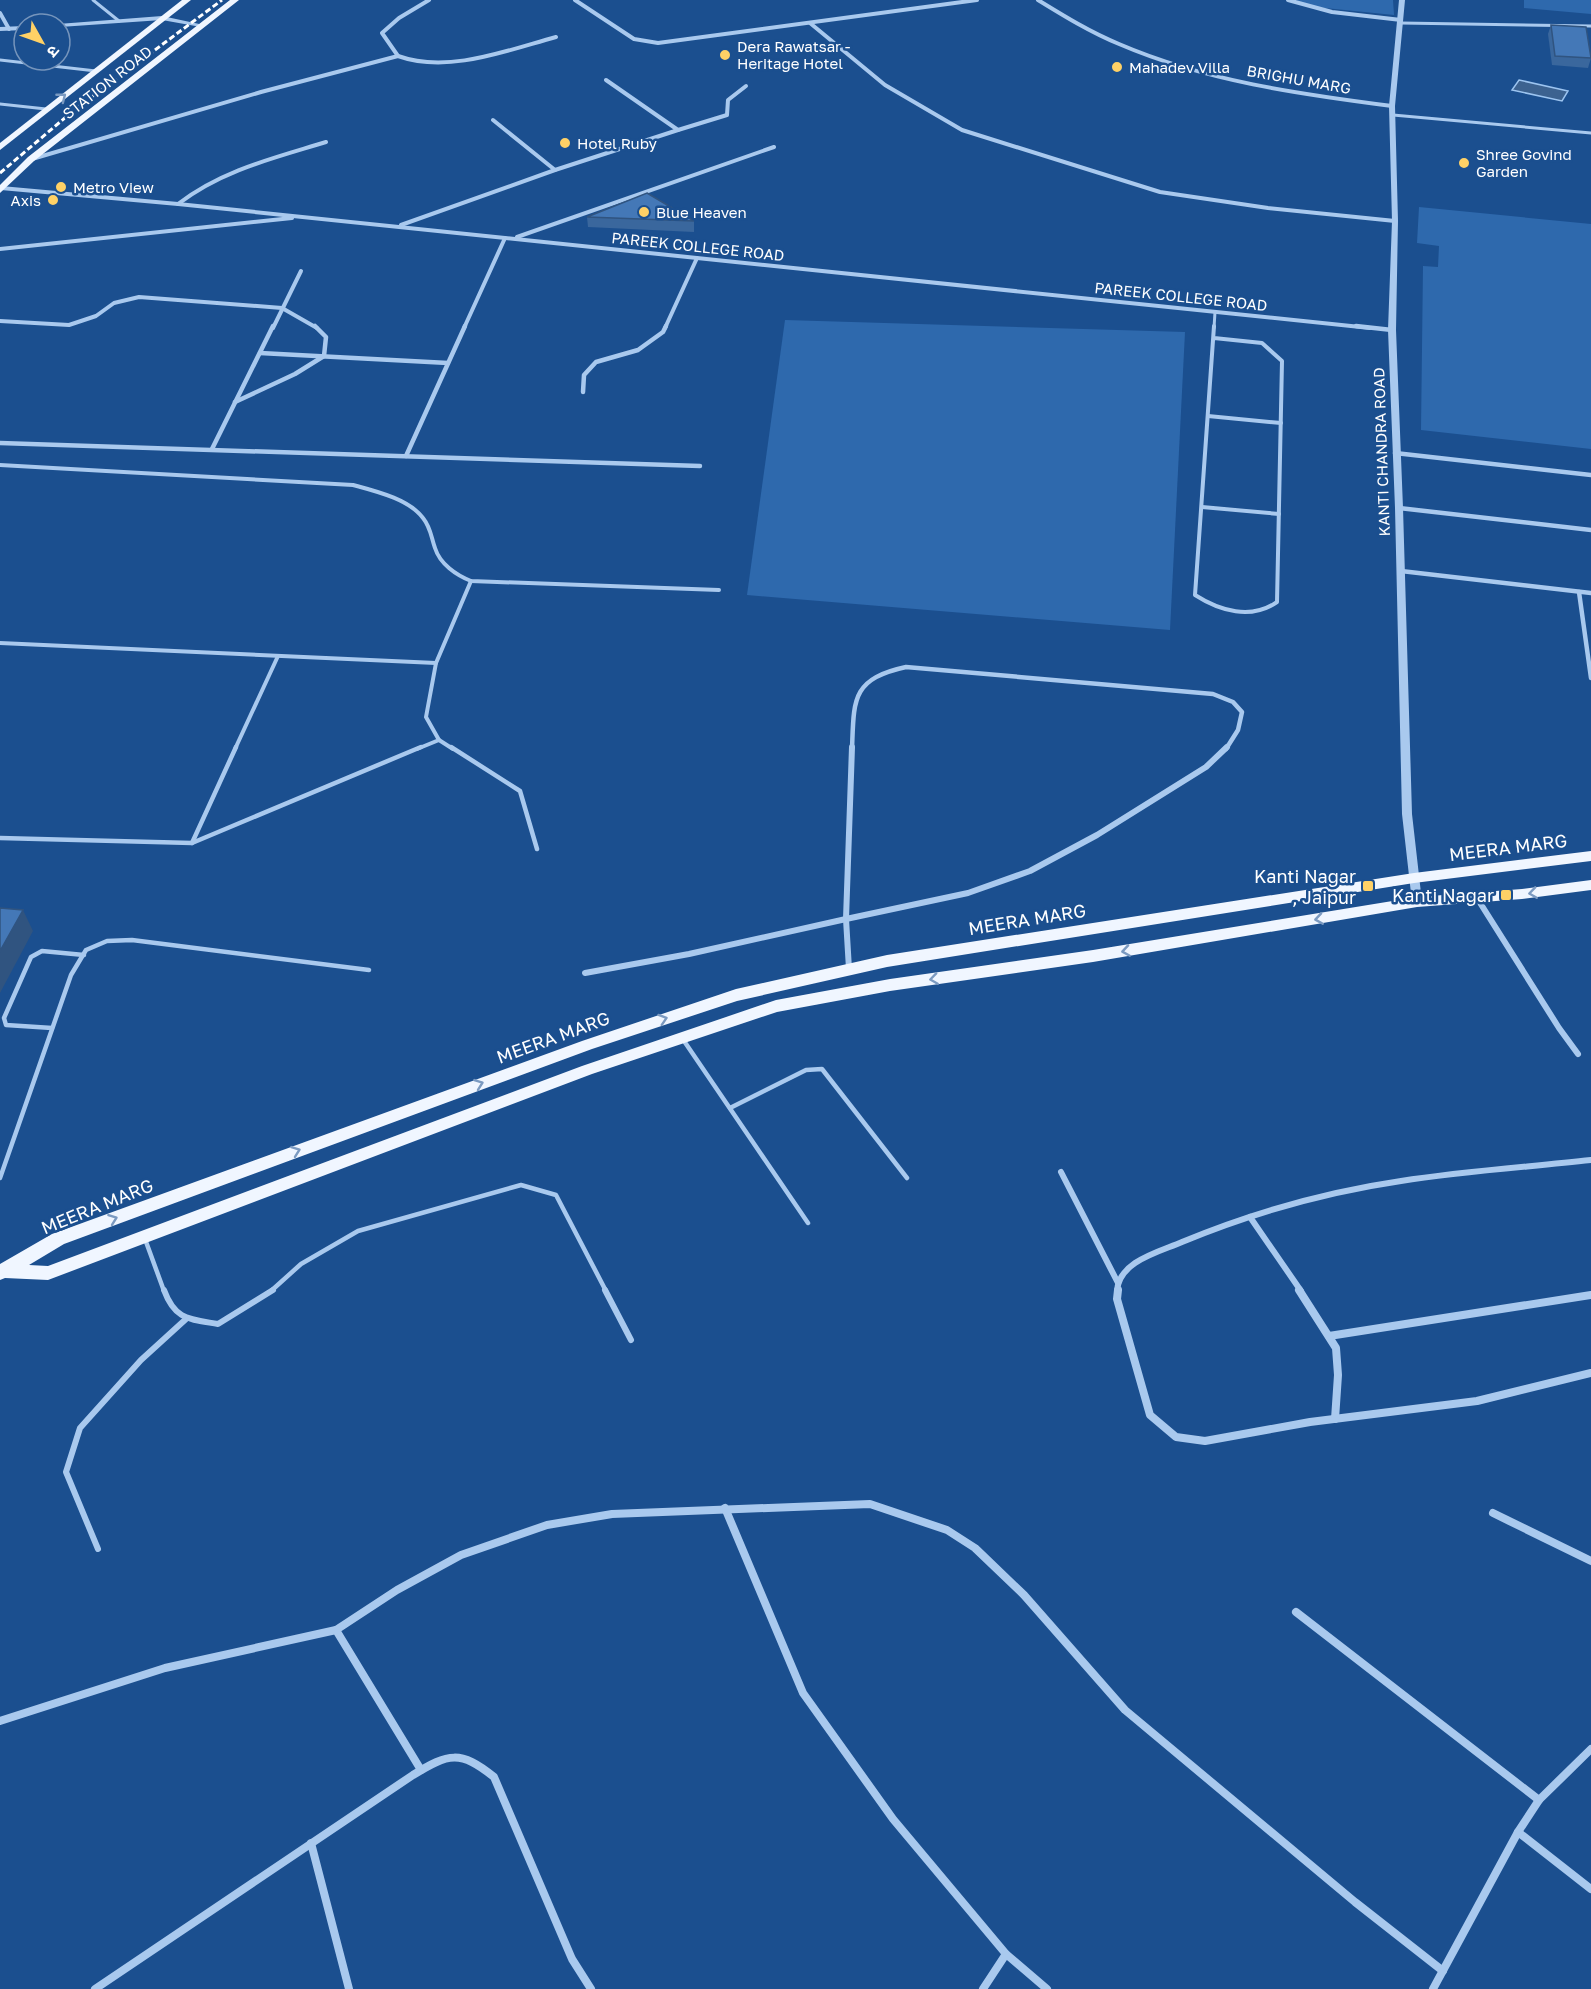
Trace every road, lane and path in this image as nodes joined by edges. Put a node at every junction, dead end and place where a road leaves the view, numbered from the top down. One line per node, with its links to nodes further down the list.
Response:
1 (93, 0): 12 (lane)
2 (187, 0): 11 (main road)
3 (235, 0): 16 (main road, STATION ROAD)
4 (428, 0): 22 (street)
5 (575, 0): 14 (street)
6 (977, 0): 14 (street)
7 (1038, 0): 28 (street, BRIGHU MARG)
8 (1288, 0): 13 (street)
9 (1402, 0): 13 (street, KANTI CHANDRA ROAD)
10 (0, 13): 19 (street)
11 (162, 18): 12 (street); 16 (street); 24 (main road)
12 (119, 21): 15 (street)
13 (1401, 22): 17 (lane); 28 (street, KANTI CHANDRA ROAD)
14 (810, 23): 42 (street)
15 (72, 24)
16 (201, 25): 37 (main road, STATION ROAD)
17 (1591, 26)
18 (0, 29): 19 (street)
19 (9, 29): 20 (street)
20 (12, 29)
21 (556, 37): 22 (street)
22 (398, 56): 37 (street)
23 (0, 60): 24 (lane)
24 (96, 71): 29 (main road, one-way to 24)
25 (606, 80): 32 (street)
26 (746, 86): 32 (street)
27 (0, 104): 29 (lane)
28 (1392, 106): 30 (street, KANTI CHANDRA ROAD)
29 (46, 109): 35 (main road)
30 (1393, 115): 33 (lane); 42 (street, KANTI CHANDRA ROAD)
31 (493, 120): 38 (street)
32 (678, 130): 38 (street)
33 (1591, 133)
34 (327, 142): 40 (street)
35 (0, 147)
36 (774, 147): 45 (street)
37 (31, 159): 39 (main road, STATION ROAD)
38 (555, 170): 43 (street)
39 (1, 189): 40 (street, PAREEK COLLEGE ROAD)
40 (178, 204): 41 (street, PAREEK COLLEGE ROAD)
41 (305, 217): 43 (street, PAREEK COLLEGE ROAD); 46 (street)
42 (1395, 221): 52 (street, KANTI CHANDRA ROAD)
43 (398, 226): 44 (street, PAREEK COLLEGE ROAD)
44 (505, 238): 45 (street, PAREEK COLLEGE ROAD); 56 (street)
45 (513, 239): 47 (street, PAREEK COLLEGE ROAD)
46 (0, 249)
47 (697, 258): 50 (street, PAREEK COLLEGE ROAD); 57 (street)
48 (301, 271): 49 (street)
49 (282, 308): 51 (street); 54 (street); 55 (street)
50 (1215, 312): 52 (street, PAREEK COLLEGE ROAD); 53 (lane)
51 (0, 321)
52 (1392, 330): 63 (street, KANTI CHANDRA ROAD)
53 (1214, 338): 59 (lane); 60 (lane)
54 (260, 353): 55 (street); 58 (street)
55 (324, 356): 56 (street); 58 (street)
56 (448, 363): 64 (street)
57 (583, 392)
58 (235, 402): 62 (street)
59 (1208, 416): 60 (lane); 68 (lane)
60 (1281, 423): 70 (lane)
61 (0, 443): 62 (street)
62 (212, 448): 64 (street)
63 (1395, 453): 67 (street); 69 (street, KANTI CHANDRA ROAD)
64 (406, 456): 66 (street)
65 (0, 465): 73 (lane)
66 (700, 466)
67 (1591, 475)
68 (1202, 507): 70 (lane); 70 (lane)
69 (1399, 507): 71 (street); 72 (street, KANTI CHANDRA ROAD)
70 (1279, 514)
71 (1591, 530)
72 (1401, 571): 75 (street); 86 (street, KANTI CHANDRA ROAD)
73 (471, 581): 74 (lane); 79 (lane)
74 (719, 590)
75 (1579, 592): 76 (street); 80 (street)
76 (1591, 593)
77 (0, 643): 78 (lane)
78 (278, 656): 79 (lane); 83 (lane)
79 (436, 663): 81 (lane)
80 (1591, 678)
81 (439, 740): 83 (lane); 84 (lane)
82 (0, 838): 83 (lane)
83 (192, 843)
84 (537, 849)
85 (1591, 856): 86 (main road, MEERA MARG)
86 (1414, 878): 89 (street, KANTI CHANDRA ROAD); 92 (main road, MEERA MARG)
87 (1591, 885): 88 (main road, MEERA MARG, one-way to 88)
88 (1477, 898): 89 (main road, MEERA MARG); 97 (street)
89 (1417, 902): 96 (main road, MEERA MARG, one-way to 96)
90 (846, 919): 90 (street); 92 (street); 94 (street)
91 (84, 955): 93 (lane); 95 (lane); 95 (lane)
92 (849, 969): 106 (main road, MEERA MARG, one-way to 92)
93 (369, 970)
94 (585, 973)
95 (52, 1028): 101 (lane)
96 (682, 1038): 98 (lane); 105 (main road, MEERA MARG)
97 (1578, 1054)
98 (730, 1108): 102 (lane); 104 (lane)
99 (1591, 1160): 103 (street)
100 (1061, 1172): 107 (street)
101 (0, 1178)
102 (907, 1178)
103 (1250, 1217): 107 (street); 110 (street)
104 (808, 1223)
105 (144, 1237): 106 (main road, MEERA MARG); 109 (lane)
106 (2, 1272)
107 (1118, 1283): 113 (street)
108 (1591, 1295): 110 (street)
109 (186, 1319): 111 (lane); 116 (lane)
110 (1329, 1336): 113 (street)
111 (631, 1340)
112 (1591, 1373): 113 (street)
113 (1335, 1419)
114 (725, 1508): 119 (street); 127 (street); 128 (street)
115 (1492, 1513): 117 (street)
116 (98, 1549)
117 (1591, 1561)
118 (1296, 1612): 123 (street)
119 (336, 1630): 120 (street); 122 (street)
120 (0, 1721)
121 (1591, 1749): 123 (street)
122 (421, 1770): 125 (street); 131 (street)
123 (1539, 1800): 124 (street)
124 (1518, 1833): 126 (street); 128 (street)
125 (311, 1843): 129 (street); 130 (street)
126 (1591, 1889)
127 (1006, 1954): 132 (street); 133 (street)
128 (1443, 1971): 134 (street)
129 (95, 1989)
130 (349, 1989)
131 (591, 1989)
132 (983, 1989)
133 (1047, 1989)
134 (1432, 1989)

